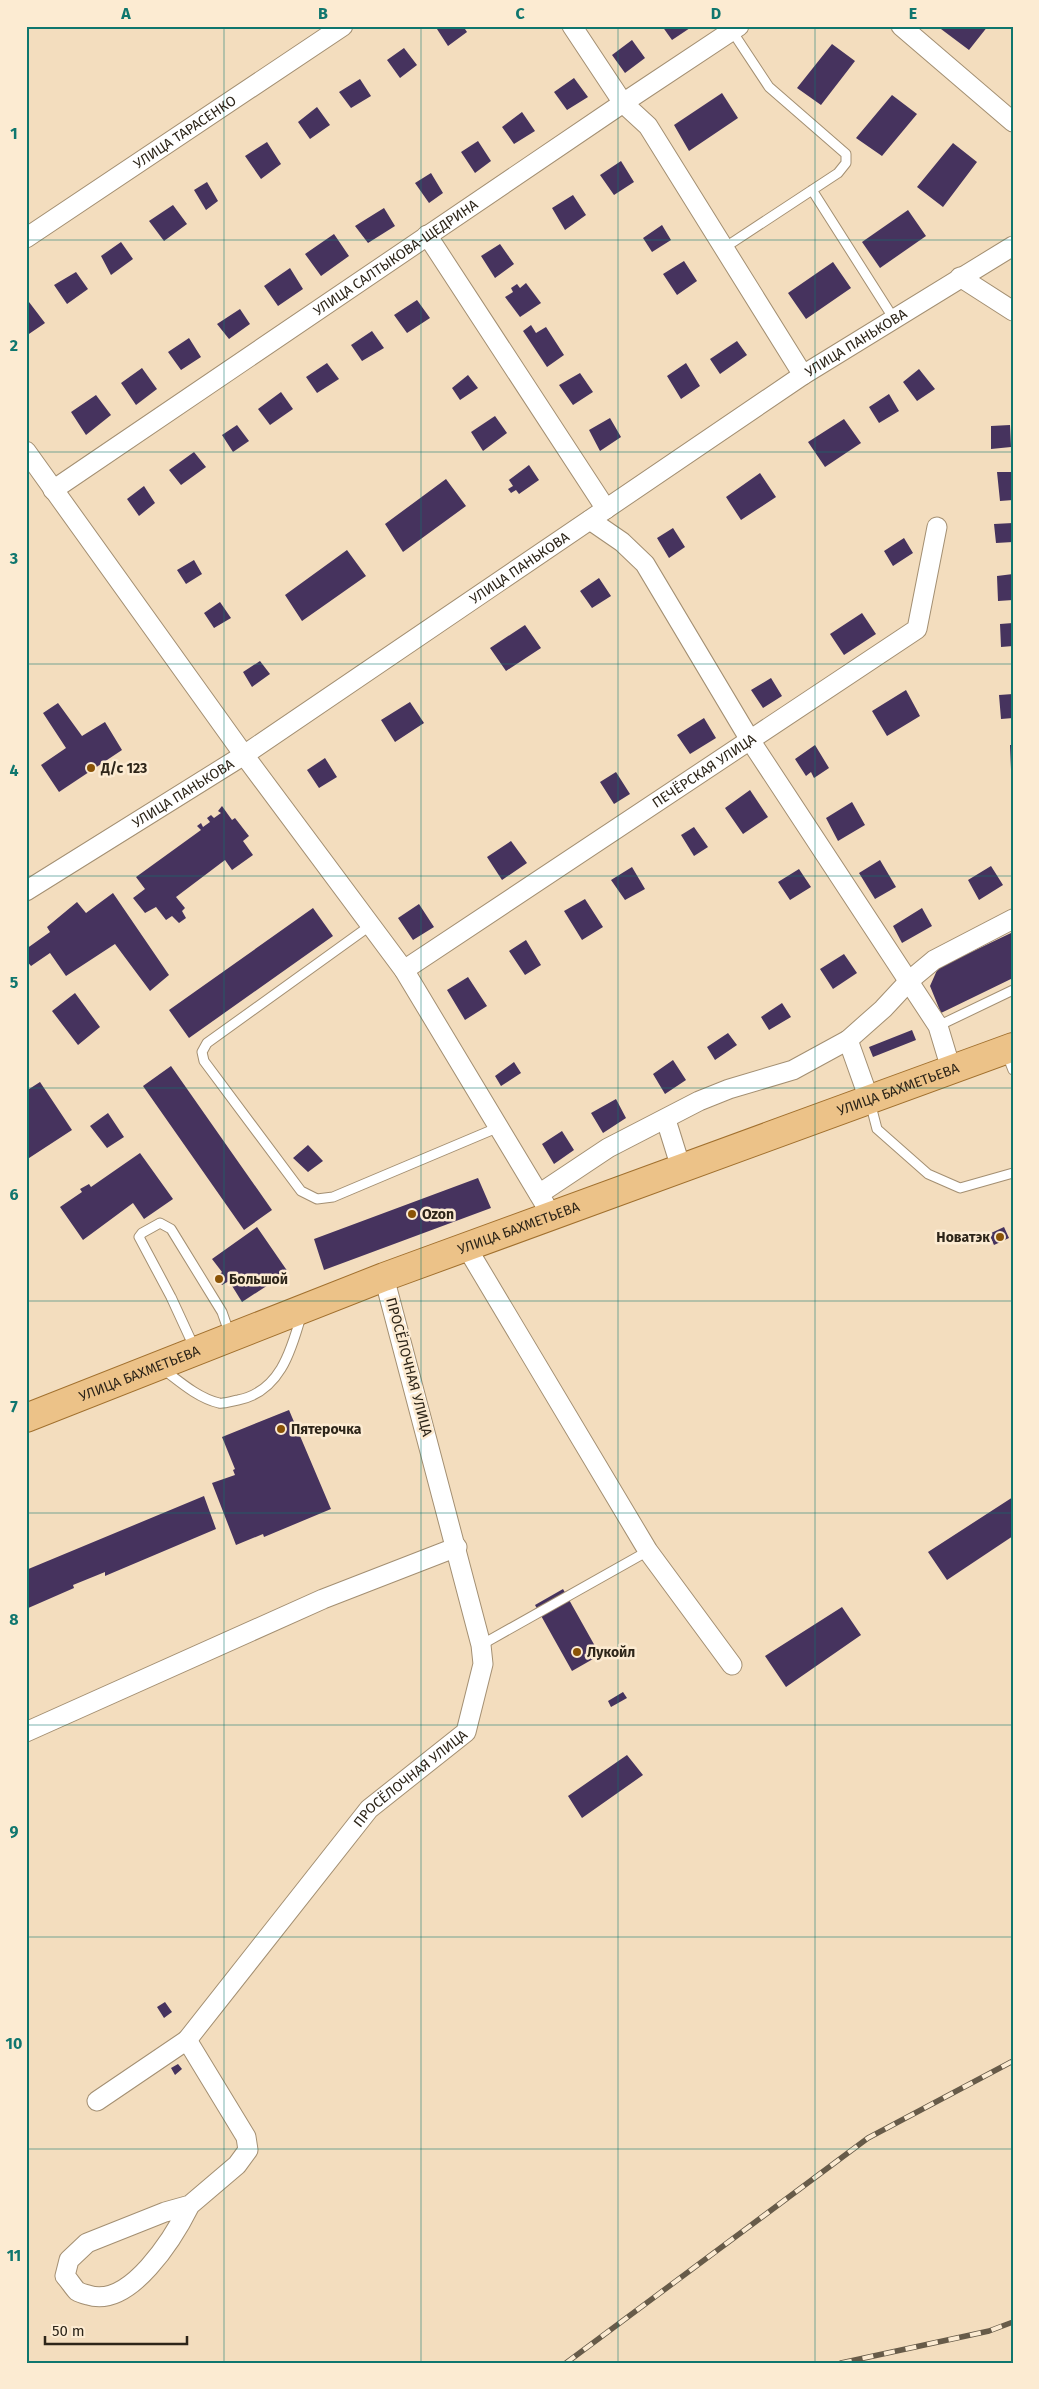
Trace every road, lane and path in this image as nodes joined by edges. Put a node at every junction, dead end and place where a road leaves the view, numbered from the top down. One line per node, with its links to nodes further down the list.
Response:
1 (343, 26): 9 (street, УЛИЦА ТАРАСЕНКО)
2 (572, 26): 5 (street)
3 (901, 26): 6 (street)
4 (736, 28): 5 (street, УЛИЦА САЛТЫКОВА-ЩЕДРИНА); 7 (lane)
5 (623, 103): 8 (street, УЛИЦА САЛТЫКОВА-ЩЕДРИНА); 11 (street)
6 (1013, 122)
7 (812, 190): 11 (lane); 14 (lane)
8 (427, 235): 17 (street, УЛИЦА САЛТЫКОВА-ЩЕДРИНА); 18 (street)
9 (26, 238)
10 (1013, 246): 12 (street, УЛИЦА ПАНЬКОВА)
11 (724, 248): 15 (street)
12 (960, 277): 13 (street); 14 (street, УЛИЦА ПАНЬКОВА)
13 (1013, 311)
14 (894, 318): 15 (street, УЛИЦА ПАНЬКОВА)
15 (803, 376): 18 (street, УЛИЦА ПАНЬКОВА)
16 (26, 451): 17 (street)
17 (52, 490): 22 (street)
18 (606, 509): 19 (street, УЛИЦА ПАНЬКОВА)
19 (590, 520): 21 (street); 22 (street, УЛИЦА ПАНЬКОВА)
20 (937, 527): 21 (street, ПЕЧЁРСКАЯ УЛИЦА)
21 (750, 740): 26 (street, ПЕЧЁРСКАЯ УЛИЦА); 27 (street)
22 (244, 755): 23 (street, УЛИЦА ПАНЬКОВА); 25 (street)
23 (26, 891)
24 (1013, 919): 27 (street)
25 (371, 925): 26 (street); 35 (lane)
26 (404, 970): 35 (street)
27 (910, 980): 29 (street); 30 (street)
28 (1013, 990): 29 (lane)
29 (938, 1026): 32 (street)
30 (848, 1040): 33 (street); 34 (street)
31 (1010, 1056): 32 (main road, УЛИЦА БАХМЕТЬЕВА)
32 (951, 1069): 33 (main road, УЛИЦА БАХМЕТЬЕВА)
33 (869, 1099): 36 (main road, УЛИЦА БАХМЕТЬЕВА); 37 (lane)
34 (666, 1120): 36 (street); 38 (street)
35 (499, 1127): 38 (street)
36 (681, 1168): 38 (main road, УЛИЦА БАХМЕТЬЕВА)
37 (1013, 1174)
38 (546, 1205): 39 (main road, УЛИЦА БАХМЕТЬЕВА)
39 (467, 1248): 40 (main road, УЛИЦА БАХМЕТЬЕВА); 47 (street)
40 (384, 1277): 41 (main road, УЛИЦА БАХМЕТЬЕВА); 46 (street, ПРОСЁЛОЧНАЯ УЛИЦА)
41 (303, 1309): 42 (main road, УЛИЦА БАХМЕТЬЕВА); 44 (lane)
42 (230, 1337): 43 (main road, УЛИЦА БАХМЕТЬЕВА); 43 (lane)
43 (196, 1351): 44 (main road, УЛИЦА БАХМЕТЬЕВА)
44 (159, 1366): 45 (main road, УЛИЦА БАХМЕТЬЕВА)
45 (26, 1418)
46 (457, 1547): 48 (street, ПРОСЁЛОЧНАЯ УЛИЦА); 50 (street)
47 (648, 1551): 48 (lane); 49 (street)
48 (481, 1645): 51 (street, ПРОСЁЛОЧНАЯ УЛИЦА)
49 (732, 1665)
50 (26, 1732)
51 (187, 2040): 52 (street, ПРОСЁЛОЧНАЯ УЛИЦА); 53 (street)
52 (97, 2101)
53 (190, 2205): 53 (street)

